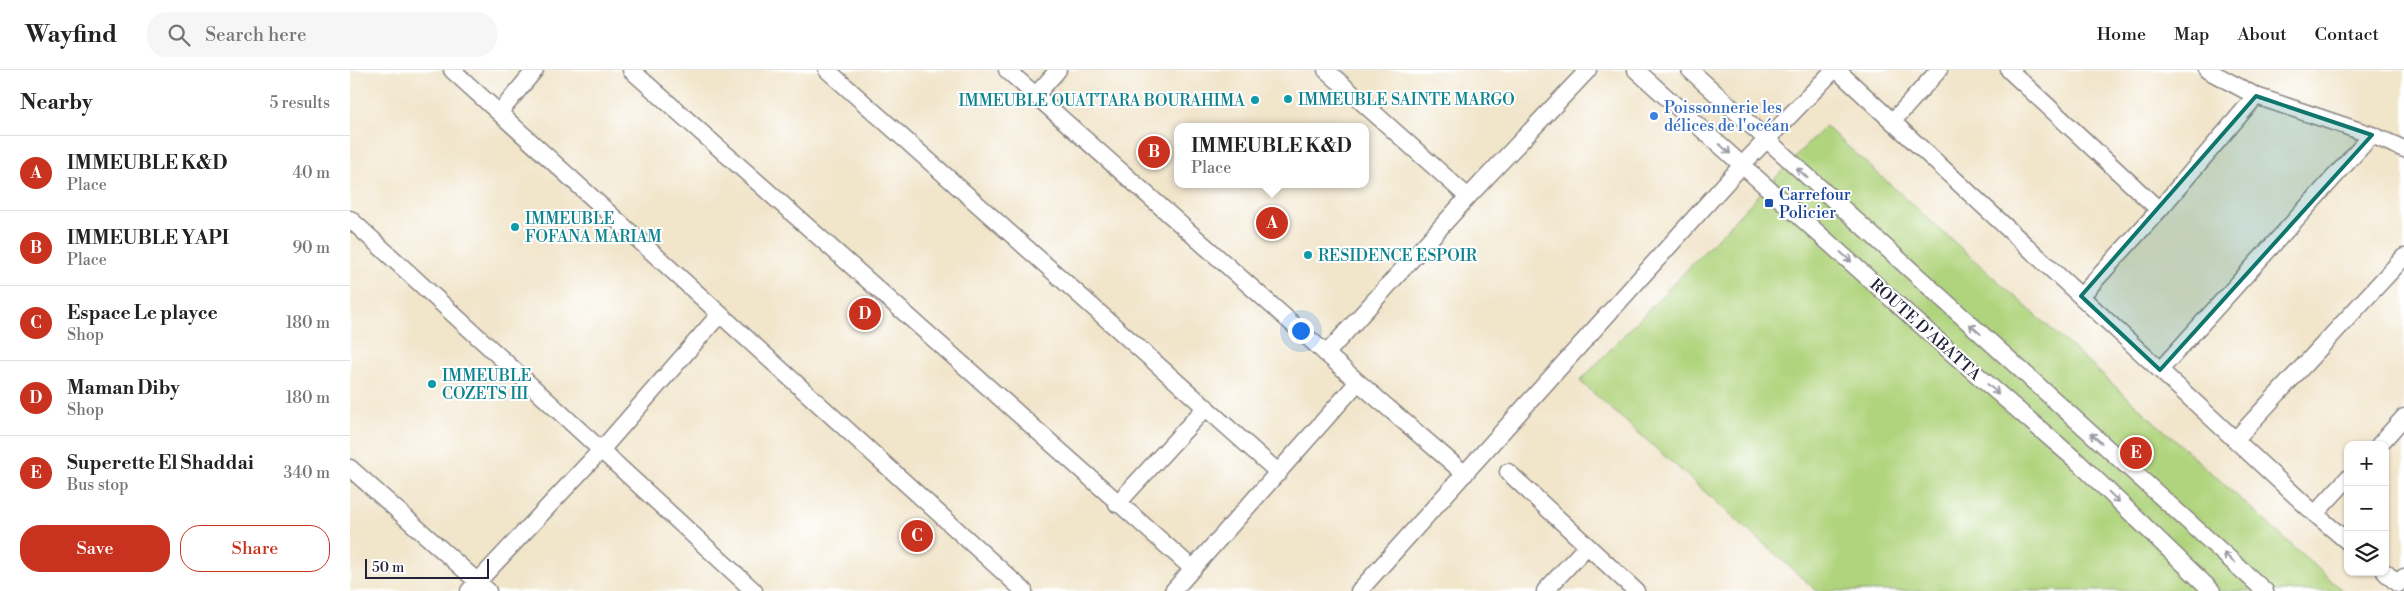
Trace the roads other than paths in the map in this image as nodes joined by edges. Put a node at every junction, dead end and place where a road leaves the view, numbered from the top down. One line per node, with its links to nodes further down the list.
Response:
1 (452, 70): 17 (street)
2 (535, 70): 17 (street)
3 (631, 70): 42 (street)
4 (826, 70): 32 (street)
5 (1007, 70): 15 (street)
6 (1058, 70): 15 (street)
7 (1326, 70): 23 (street)
8 (1588, 70): 23 (street)
9 (1636, 70): 22 (street, ROUTE D'ABATTA, one-way to 22)
10 (1690, 70): 20 (street, ROUTE D'ABATTA)
11 (1835, 70): 18 (street); 20 (street)
12 (1939, 70): 18 (street)
13 (2009, 70): 24 (street)
14 (2208, 70): 16 (street)
15 (1035, 96): 29 (street)
16 (2256, 96): 19 (street); 24 (street)
17 (500, 112): 28 (street)
18 (1893, 121): 27 (street)
19 (2372, 135): 21 (street); 30 (street)
20 (1766, 140): 22 (street); 57 (street, ROUTE D'ABATTA, one-way to 20)
21 (2404, 149)
22 (1742, 165): 40 (street); 56 (street, ROUTE D'ABATTA, one-way to 56)
23 (1468, 197): 29 (street)
24 (2160, 210): 27 (street)
25 (350, 219): 36 (street)
26 (2404, 257): 34 (street)
27 (2081, 296): 30 (street)
28 (719, 315): 36 (street); 51 (street)
29 (1326, 354): 31 (street)
30 (2160, 370): 34 (street)
31 (1358, 382): 39 (street); 40 (street)
32 (1206, 407): 39 (street); 42 (street)
33 (2404, 417): 35 (street)
34 (2235, 440): 43 (street)
35 (2382, 441)
36 (602, 449): 49 (street); 50 (street)
37 (350, 468): 49 (street)
38 (1508, 472): 45 (street)
39 (1279, 473): 46 (street)
40 (1465, 474): 53 (street)
41 (2344, 482): 43 (street)
42 (1117, 504): 46 (street)
43 (2315, 514): 44 (street)
44 (2344, 539)
45 (1586, 546): 54 (street); 55 (street)
46 (1193, 569): 52 (street)
47 (2389, 575): 48 (street)
48 (2402, 583)
49 (478, 588)
50 (754, 591)
51 (1024, 591)
52 (1173, 591)
53 (1359, 591)
54 (1545, 591)
55 (1636, 591)
56 (2212, 591)
57 (2265, 591)

